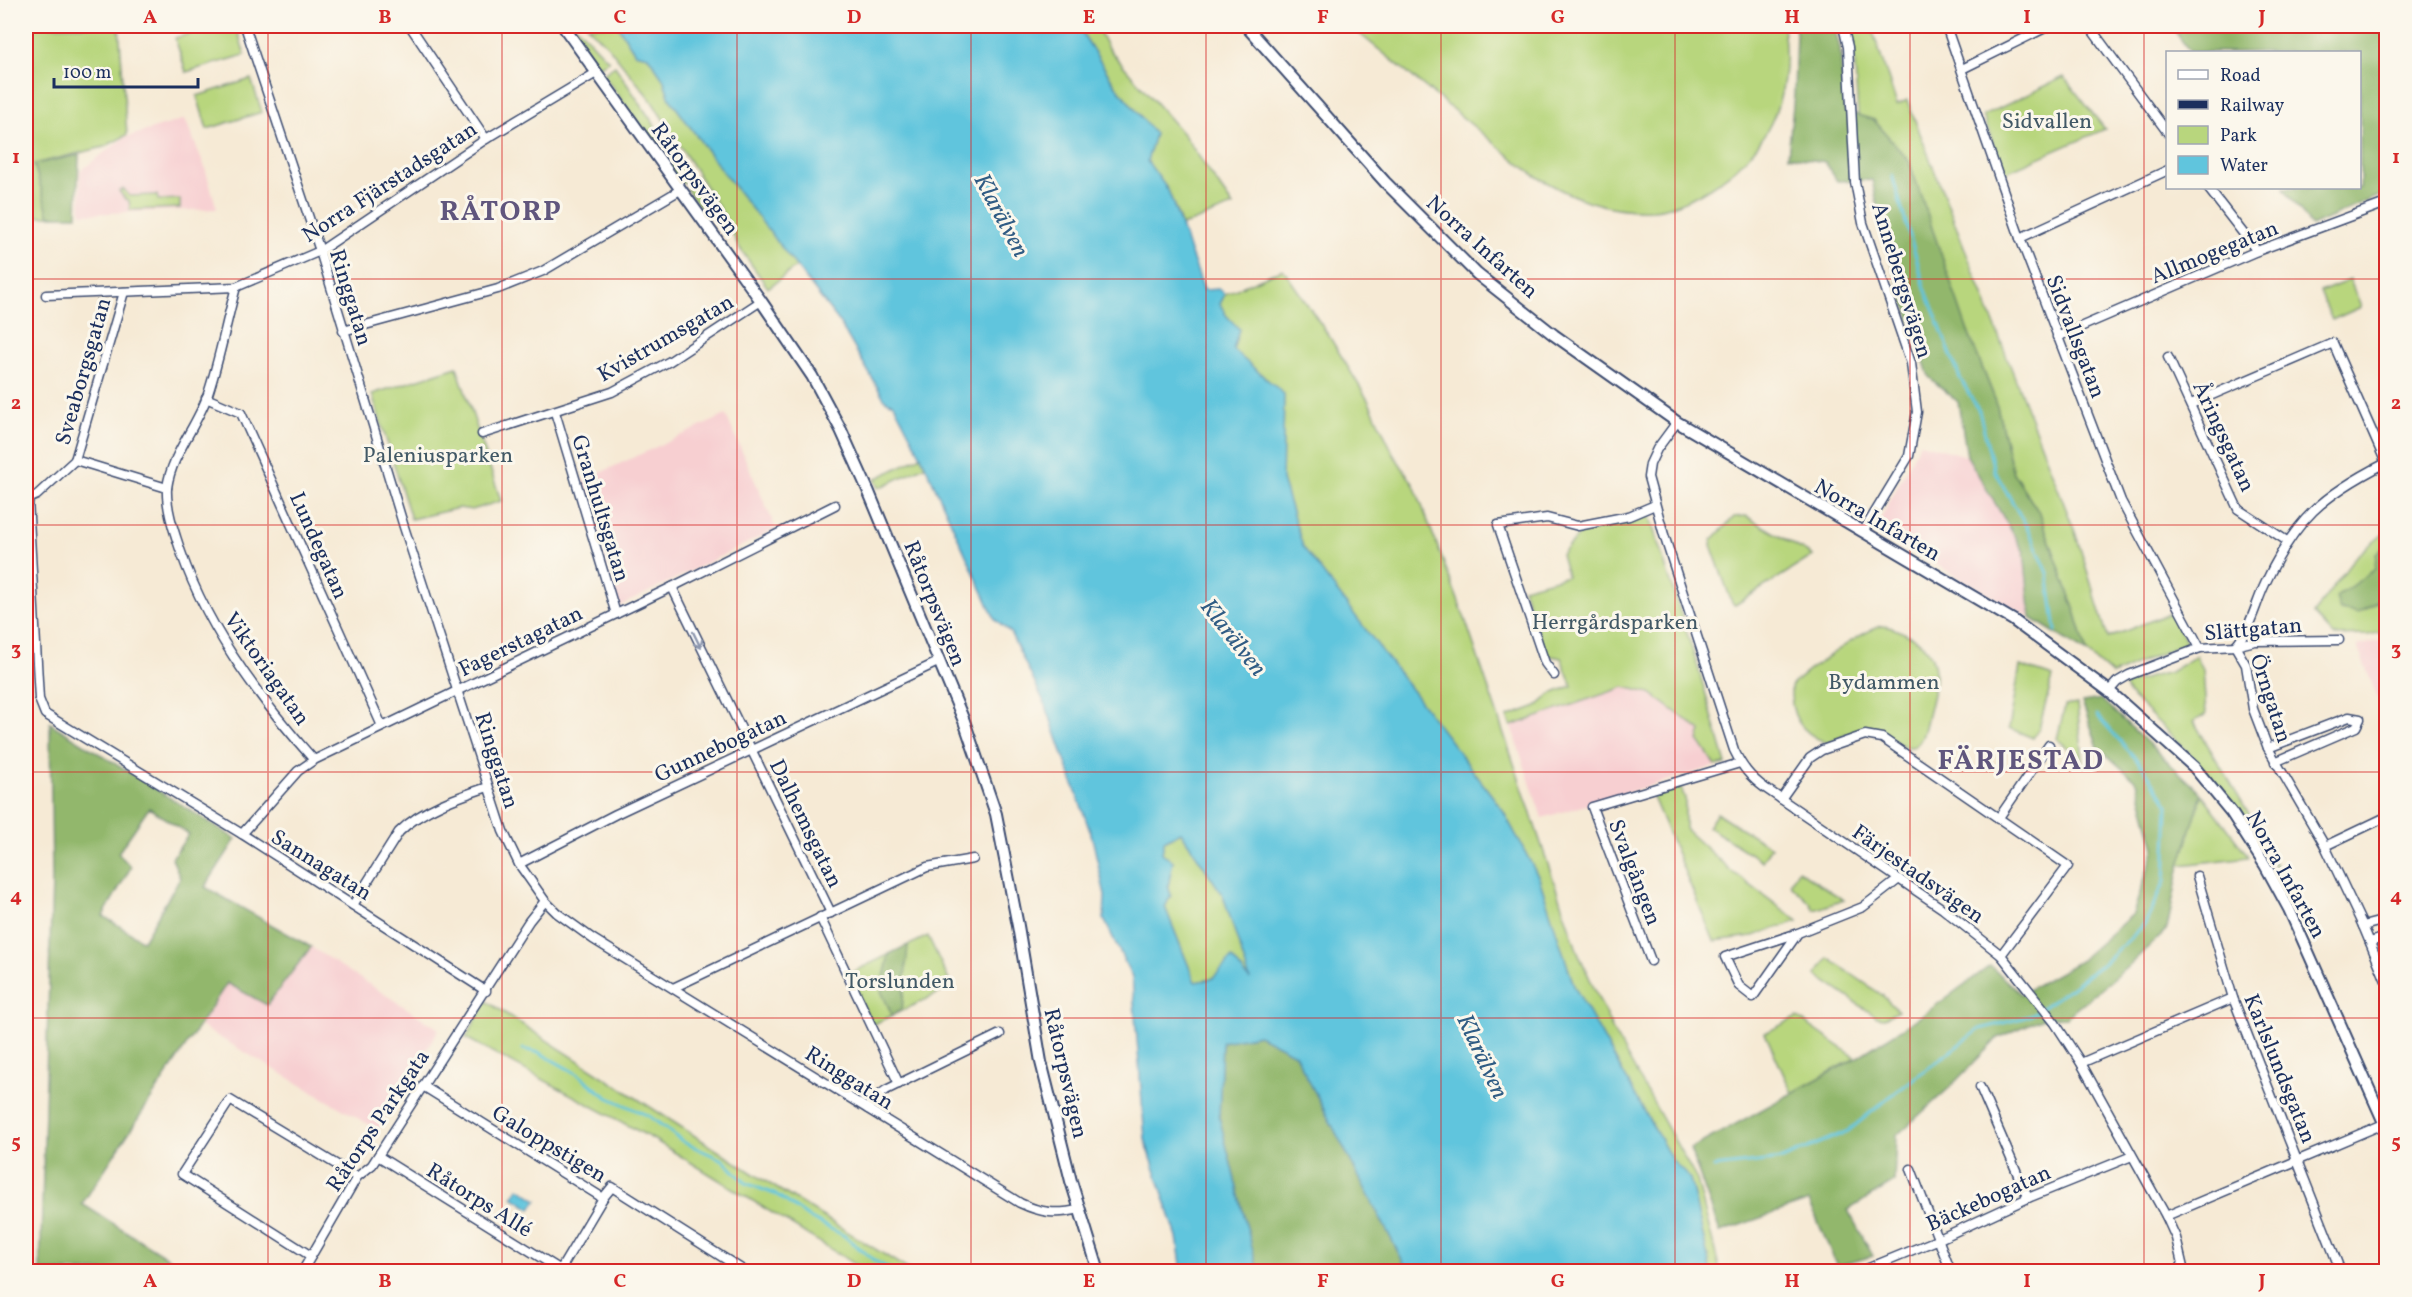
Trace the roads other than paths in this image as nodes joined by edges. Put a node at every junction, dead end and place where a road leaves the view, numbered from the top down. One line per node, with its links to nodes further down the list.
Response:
1 (245, 26): 19 (street, Ringgatan)
2 (410, 26): 12 (street)
3 (563, 26): 10 (street, Råtorpsvägen)
4 (1246, 26): 30 (street, Norra Infarten)
5 (1843, 26): 37 (street, Annebergsvägen)
6 (1946, 26): 9 (street, Sidvallsgatan)
7 (2049, 26): 9 (street)
8 (2089, 26): 11 (street)
9 (1962, 69): 17 (street, Sidvallsgatan)
10 (596, 72): 12 (street, Norra Fjärstadsgatan); 15 (street, Råtorpsvägen)
11 (2166, 130)
12 (486, 140): 19 (street, Norra Fjärstadsgatan)
13 (2166, 171): 17 (street)
14 (2209, 189): 18 (street)
15 (680, 190): 23 (street, Råtorpsvägen); 24 (street)
16 (2386, 203): 18 (street, Allmogegatan)
17 (2020, 238): 25 (street, Sidvallsgatan)
18 (2257, 251): 25 (street, Allmogegatan)
19 (320, 252): 20 (street, Norra Fjärstadsgatan); 24 (street, Ringgatan)
20 (236, 287): 21 (street, Norra Fjärstadsgatan); 27 (street, Viktoriagatan)
21 (124, 292): 22 (street, Norra Fjärstadsgatan); 32 (street, Sveaborgsgatan)
22 (46, 294)
23 (761, 301): 29 (street, Kvistrumsgatan); 44 (street, Råtorpsvägen)
24 (343, 331): 46 (street, Ringgatan)
25 (2057, 337): 43 (street, Sidvallsgatan)
26 (2168, 357): 28 (street, Åringsgatan)
27 (206, 398): 34 (street, Viktoriagatan); 48 (street, Lundegatan)
28 (2191, 404): 33 (street); 38 (street, Åringsgatan)
29 (555, 411): 31 (street, Kvistrumsgatan); 40 (street, Granhultsgatan)
30 (1677, 422): 36 (street, Färjestadsvägen); 37 (street, Norra Infarten)
31 (482, 434)
32 (75, 460): 34 (street); 59 (street, Sannagatan)
33 (2386, 463): 38 (street, Örngatan)
34 (167, 488): 52 (street, Viktoriagatan)
35 (835, 505): 39 (street, Fagerstagatan)
36 (1655, 505): 45 (street); 54 (street, Färjestadsvägen)
37 (1863, 532): 47 (street, Norra Infarten)
38 (2287, 541): 42 (street, Örngatan)
39 (672, 587): 40 (street, Fagerstagatan); 51 (street, Dalhemsgatan, one-way to 51)
40 (616, 614): 46 (street, Fagerstagatan)
41 (2339, 640): 42 (street, Slättgatan)
42 (2235, 646): 43 (street, Slättgatan); 50 (street, Örngatan)
43 (2200, 648): 47 (street, Slättgatan)
44 (938, 662): 51 (street, Gunnebogatan); 94 (street, Råtorpsvägen)
45 (1554, 675)
46 (456, 690): 48 (street, Fagerstagatan); 55 (street, Ringgatan)
47 (2109, 692): 86 (street, Norra Infarten)
48 (382, 726): 52 (street, Fagerstagatan)
49 (2049, 745): 58 (street)
50 (2268, 748): 53 (street, Örngatan); 53 (street)
51 (751, 749): 62 (street, Gunnebogatan); 67 (street, Dalhemsgatan)
52 (314, 760): 59 (street, Fagerstagatan)
53 (2275, 762): 60 (street, Örngatan)
54 (1740, 763): 56 (street, Färjestadsvägen); 75 (street, Svalgången)
55 (488, 787): 62 (street, Ringgatan); 66 (street)
56 (1782, 799): 58 (street); 64 (street, Färjestadsvägen)
57 (2386, 817): 60 (street)
58 (1998, 819): 74 (street)
59 (242, 834): 66 (street, Sannagatan)
60 (2325, 846): 70 (street, Örngatan)
61 (973, 859): 67 (street)
62 (519, 864): 65 (street, Ringgatan)
63 (2197, 876): 79 (street, Karlslundsgatan)
64 (1899, 879): 71 (street); 74 (street, Färjestadsvägen)
65 (545, 901): 77 (street, Ringgatan); 78 (street)
66 (353, 905): 78 (street, Sannagatan)
67 (831, 912): 68 (street)
68 (820, 917): 77 (street); 82 (street)
69 (2386, 920): 70 (street)
70 (2363, 926): 73 (street, Örngatan)
71 (1798, 933): 71 (street)
72 (2386, 937): 73 (street)
73 (2370, 942): 76 (street, Örngatan)
74 (2001, 955): 81 (street, Färjestadsvägen)
75 (1651, 961)
76 (2386, 981)
77 (673, 988): 85 (street, Ringgatan)
78 (486, 991): 83 (street, Råtorps Parkgata)
79 (2232, 998): 81 (street); 89 (street, Karlslundsgatan)
80 (1000, 1034): 82 (street)
81 (2081, 1063): 88 (street, Färjestadsvägen)
82 (899, 1084): 85 (street)
83 (423, 1086): 87 (street, Råtorps Parkgata); 92 (street, Galoppstigen)
84 (1980, 1087): 93 (street)
85 (868, 1109): 94 (street, Ringgatan)
86 (2386, 1125): 89 (street)
87 (378, 1156): 91 (street, Råtorps Parkgata); 98 (street, Råtorps Allé)
88 (2132, 1156): 93 (street, Bäckebogatan); 95 (street, Färjestadsvägen)
89 (2298, 1160): 95 (street); 105 (street, Karlslundsgatan)
90 (1911, 1170): 96 (street)
91 (357, 1177): 97 (street, Råtorps Parkgata); 97 (street)
92 (603, 1198): 98 (street); 100 (street, Galoppstigen)
93 (2028, 1198): 96 (street, Bäckebogatan)
94 (1080, 1209): 101 (street, Råtorpsvägen)
95 (2166, 1216): 104 (street, Färjestadsvägen)
96 (1938, 1240): 102 (street, Bäckebogatan); 103 (street)
97 (311, 1256): 99 (street, Råtorps Parkgata)
98 (561, 1271)
99 (302, 1272)
100 (746, 1272)
101 (1100, 1272)
102 (1859, 1272)
103 (1951, 1272)
104 (2184, 1272)
105 (2341, 1272)

